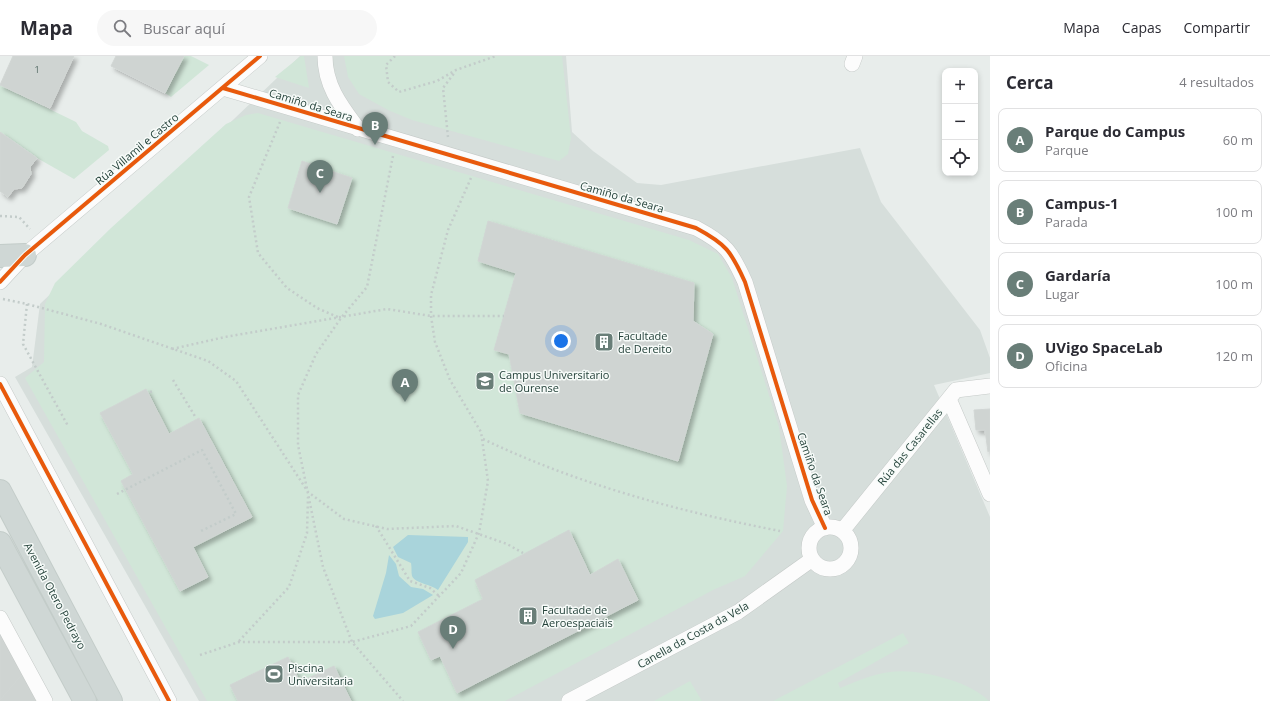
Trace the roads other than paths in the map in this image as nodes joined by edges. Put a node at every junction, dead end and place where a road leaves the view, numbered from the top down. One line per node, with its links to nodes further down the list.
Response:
1 (260, 56): 3 (street, Rúa Villamil e Castro)
2 (325, 56): 4 (street, Camiño da Seara)
3 (223, 88): 4 (street, Camiño da Seara); 5 (street, Rúa Villamil e Castro)
4 (358, 129): 14 (street, Camiño da Seara)
5 (33, 248): 6 (main road); 7 (street, Rúa Villamil e Castro)
6 (0, 256)
7 (1, 275): 8 (street)
8 (0, 294)
9 (0, 384): 22 (street)
10 (990, 386): 11 (street, Rúa das Casarellas)
11 (948, 399): 13 (street); 15 (street, Rúa das Casarellas)
12 (0, 491): 21 (main road, Avenida Otero Pedrayo)
13 (990, 494)
14 (824, 528): 15 (street); 17 (street)
15 (842, 531): 17 (street)
16 (0, 543): 20 (main road, Avenida Otero Pedrayo)
17 (812, 560): 23 (street, Canella da Costa da Vela)
18 (0, 618): 19 (street)
19 (45, 701)
20 (85, 701)
21 (111, 701)
22 (169, 701)
23 (569, 701)

